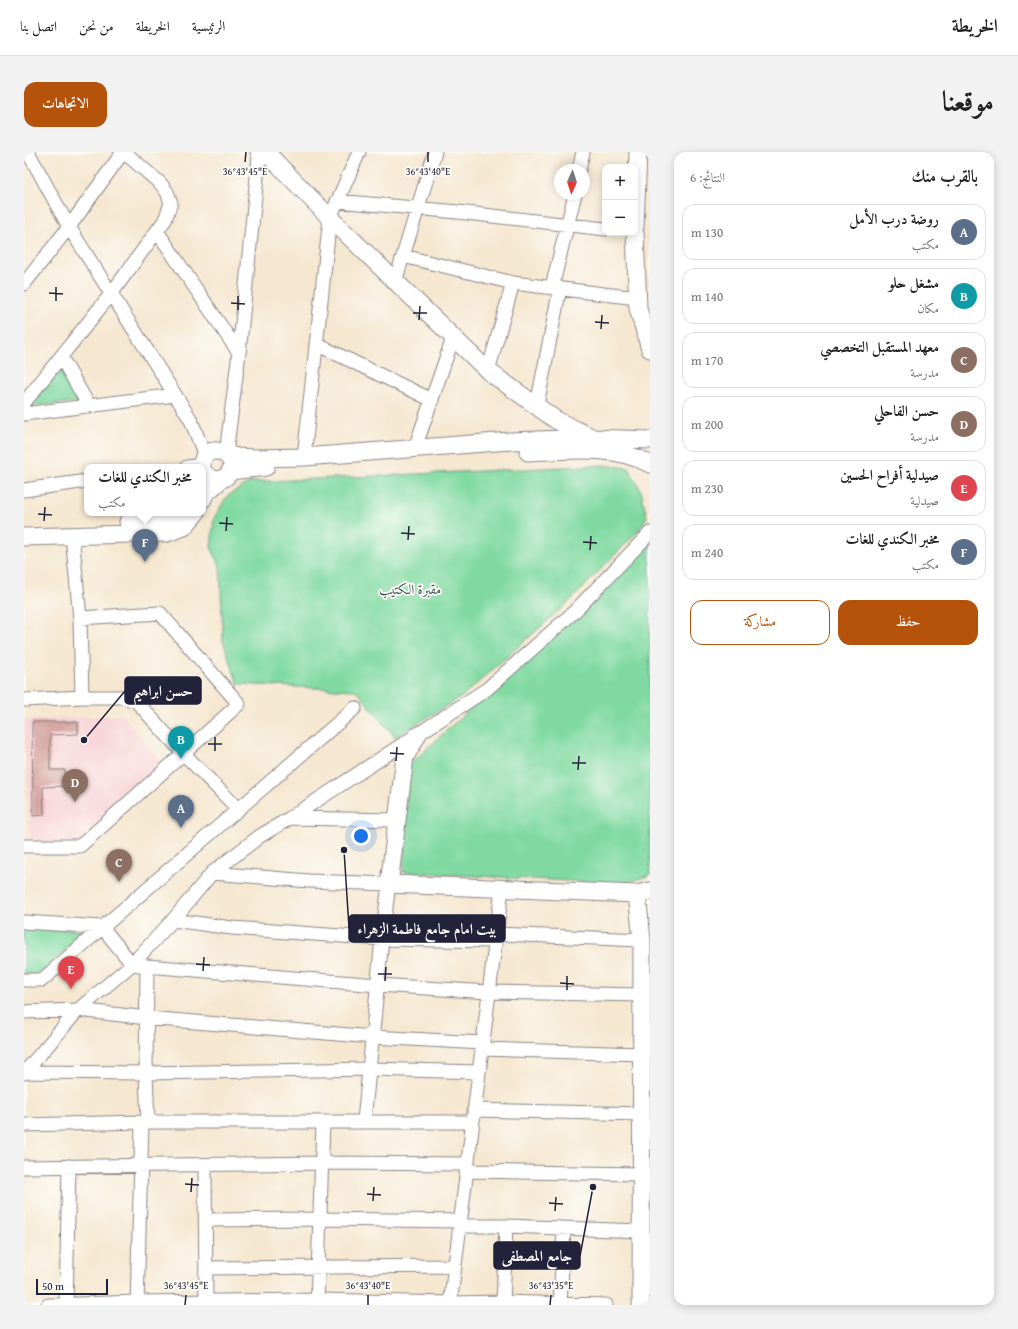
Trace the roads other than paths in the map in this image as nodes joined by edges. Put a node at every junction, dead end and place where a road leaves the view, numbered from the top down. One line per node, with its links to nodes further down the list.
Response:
1 (28, 152): 16 (street)
2 (124, 152): 16 (street); 18 (street)
3 (257, 152): 30 (street)
4 (266, 152): 14 (main road)
5 (359, 152): 12 (street)
6 (435, 152): 13 (street)
7 (583, 152): 9 (street)
8 (638, 152): 11 (main road)
9 (581, 164)
10 (574, 200): 15 (street)
11 (636, 200)
12 (337, 201): 13 (street); 14 (street)
13 (418, 208): 15 (street); 20 (street)
14 (330, 218): 21 (main road); 28 (street)
15 (568, 225): 17 (street); 24 (street)
16 (69, 226): 23 (street); 25 (street)
17 (602, 229)
18 (157, 231): 25 (street); 30 (street)
19 (635, 236): 26 (main road)
20 (403, 256): 21 (street); 22 (street)
21 (395, 282): 27 (main road)
22 (514, 283): 24 (street); 32 (street)
23 (24, 284)
24 (556, 288): 26 (street); 37 (street)
25 (111, 294): 31 (street); 33 (street)
26 (637, 298): 29 (main road)
27 (454, 338): 32 (main road); 34 (street)
28 (316, 344): 34 (street); 43 (street)
29 (650, 349)
30 (239, 353): 42 (street)
31 (61, 357): 35 (street); 36 (street)
32 (488, 371): 37 (main road)
33 (175, 395): 36 (street); 44 (street)
34 (432, 400): 41 (street)
35 (24, 403)
36 (89, 406): 38 (street)
37 (537, 406): 39 (main road)
38 (24, 414)
39 (594, 438): 40 (main road); 41 (main road)
40 (650, 440)
41 (415, 448): 43 (main road)
42 (226, 454): 43 (main road); 45 (main road); 47 (main road)
43 (304, 457)
44 (200, 464)
45 (201, 464)
46 (650, 464): 47 (main road)
47 (226, 474): 48 (main road); 51 (main road)
48 (206, 475)
49 (84, 481): 50 (street)
50 (24, 490)
51 (206, 494)
52 (175, 516): 54 (main road)
53 (193, 516): 56 (main road)
54 (24, 528)
55 (650, 533): 62 (street)
56 (72, 535): 57 (main road); 58 (street)
57 (24, 537)
58 (80, 618): 59 (street); 63 (street)
59 (82, 697): 60 (street); 63 (street)
60 (24, 700)
61 (355, 708): 64 (street)
62 (417, 736): 65 (street); 66 (main road)
63 (184, 754): 64 (street); 67 (street)
64 (238, 809): 74 (street)
65 (290, 818): 66 (street); 68 (street)
66 (396, 820): 69 (main road)
67 (24, 846)
68 (212, 873): 69 (street); 72 (street)
69 (389, 884): 70 (main road); 76 (street)
70 (502, 889): 71 (main road); 75 (street)
71 (644, 892): 77 (main road)
72 (173, 920): 76 (street); 78 (street)
73 (24, 922): 74 (street)
74 (102, 927): 78 (street); 80 (street)
75 (496, 938): 76 (street); 77 (street); 82 (street)
76 (382, 939): 81 (street)
77 (642, 940): 83 (main road)
78 (132, 964): 79 (street); 84 (street)
79 (147, 966): 81 (street); 86 (street)
80 (24, 980)
81 (378, 985): 82 (street); 87 (street)
82 (489, 992): 83 (street); 88 (street)
83 (642, 995): 89 (main road)
84 (78, 1010): 85 (street); 86 (street); 91 (street)
85 (24, 1012)
86 (147, 1018): 87 (street); 93 (street)
87 (373, 1037): 88 (street); 90 (street)
88 (482, 1046): 89 (street); 92 (street)
89 (642, 1054): 94 (main road)
90 (370, 1069): 92 (street); 93 (street); 98 (street)
91 (24, 1072): 93 (street)
92 (479, 1072): 95 (street)
93 (146, 1073): 96 (street)
94 (642, 1114): 95 (street); 106 (main road)
95 (473, 1116): 98 (street); 105 (street)
96 (145, 1122): 97 (street); 99 (street); 101 (street)
97 (323, 1122): 98 (street); 100 (street)
98 (364, 1122)
99 (24, 1125)
100 (322, 1164): 102 (street); 105 (street); 107 (street)
101 (141, 1165): 102 (street); 103 (street); 117 (street)
102 (205, 1165): 108 (street)
103 (69, 1166): 104 (street); 123 (street)
104 (24, 1167)
105 (466, 1167): 106 (street); 109 (street)
106 (642, 1174): 112 (main road)
107 (320, 1219): 108 (street); 109 (street); 115 (street)
108 (206, 1220): 114 (street)
109 (460, 1223): 110 (street); 113 (street)
110 (506, 1226): 111 (street); 120 (street)
111 (564, 1228): 112 (street); 121 (street)
112 (641, 1231): 125 (main road)
113 (454, 1266): 115 (street); 119 (street)
114 (206, 1268): 115 (street); 118 (street)
115 (318, 1268): 116 (street)
116 (317, 1303): 118 (street); 119 (street)
117 (137, 1304): 118 (street); 123 (street)
118 (206, 1304)
119 (450, 1304): 120 (street)
120 (503, 1304): 121 (street)
121 (560, 1304): 124 (street)
122 (48, 1305): 123 (street)
123 (66, 1305)
124 (606, 1305)
125 (641, 1305)

